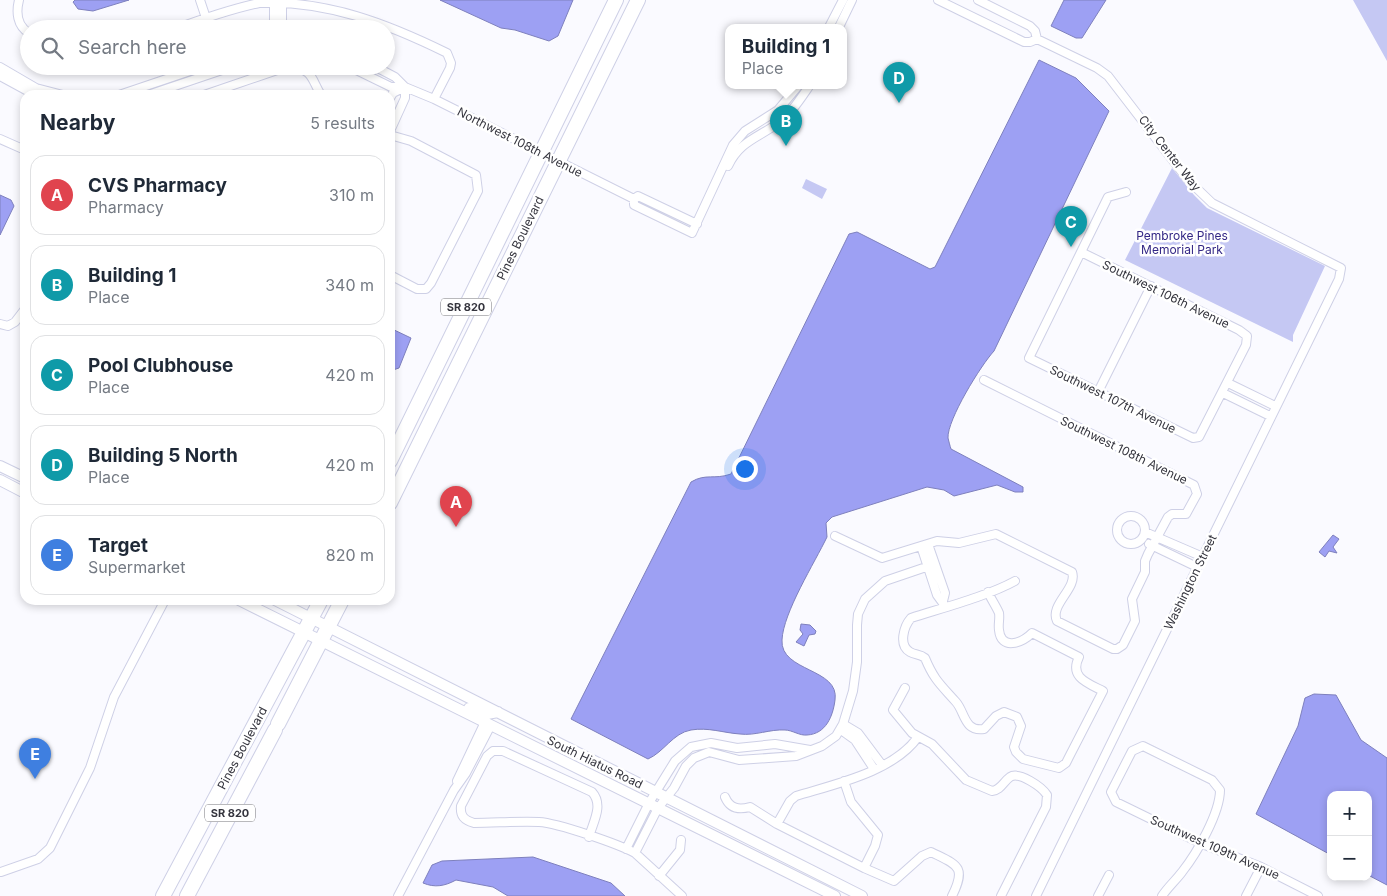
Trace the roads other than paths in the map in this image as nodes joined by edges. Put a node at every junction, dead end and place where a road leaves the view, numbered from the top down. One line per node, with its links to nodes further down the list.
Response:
1 (19, 0): 15 (street)
2 (200, 0): 10 (street)
3 (616, 0): 43 (highway, Pines Boulevard / SR 820)
4 (638, 0): 44 (highway, Pines Boulevard / SR 820)
5 (843, 0): 16 (street)
6 (852, 0): 17 (street)
7 (938, 0): 19 (street)
8 (978, 0): 19 (street)
9 (278, 2): 10 (street); 12 (street); 13 (street); 14 (street)
10 (206, 18): 11 (street)
11 (200, 20)
12 (275, 20)
13 (281, 20)
14 (380, 20)
15 (20, 23)
16 (831, 24)
17 (840, 24)
18 (395, 27): 38 (street)
19 (1037, 38): 49 (street, City Center Way)
20 (0, 67): 32 (street)
21 (178, 75): 33 (street)
22 (207, 75): 34 (street)
23 (264, 75): 35 (street)
24 (312, 75): 36 (street)
25 (366, 75): 28 (street, Northwest 108th Avenue)
26 (391, 75): 28 (street, Northwest 108th Avenue)
27 (0, 76): 31 (street)
28 (405, 87): 37 (street); 38 (street, Northwest 108th Avenue); 39 (street)
29 (796, 89): 47 (street)
30 (807, 89): 47 (street)
31 (26, 90)
32 (44, 90)
33 (134, 90)
34 (163, 90)
35 (219, 90)
36 (319, 90)
37 (395, 92)
38 (434, 99): 43 (street, Northwest 108th Avenue)
39 (395, 121)
40 (395, 135): 50 (street)
41 (0, 139): 42 (street)
42 (20, 148)
43 (542, 154): 44 (street, Northwest 108th Avenue); 62 (highway, Pines Boulevard / SR 820)
44 (558, 162): 46 (street, Northwest 108th Avenue); 67 (highway, Pines Boulevard / SR 820)
45 (1126, 192): 48 (street)
46 (634, 199): 47 (street, Northwest 108th Avenue); 47 (street, Northwest 108th Avenue)
47 (696, 224)
48 (1081, 252): 51 (street, Southwest 106th Avenue); 56 (street, Southwest 107th Avenue)
49 (1341, 268): 60 (street, Washington Street)
50 (395, 278)
51 (1151, 286): 55 (street, Southwest 106th Avenue); 56 (street)
52 (20, 316): 53 (street)
53 (4, 325)
54 (984, 380): 70 (street, Southwest 108th Avenue)
55 (1228, 383): 57 (street); 58 (street)
56 (1098, 392): 58 (street, Southwest 107th Avenue)
57 (1246, 392): 59 (street); 60 (street)
58 (1223, 393): 59 (street)
59 (1241, 402): 61 (street)
60 (1275, 406): 61 (street, Washington Street)
61 (1270, 416): 74 (street, Washington Street)
62 (395, 451)
63 (0, 466): 64 (main road)
64 (20, 476)
65 (0, 480): 66 (main road)
66 (20, 490)
67 (395, 493)
68 (1143, 535): 70 (street)
69 (835, 536): 71 (street)
70 (1156, 540): 71 (street); 72 (street); 73 (street)
71 (924, 545): 75 (street)
72 (1181, 548): 73 (street); 74 (street)
73 (1174, 556): 76 (street)
74 (1203, 557): 76 (street, Washington Street)
75 (931, 565): 79 (street); 93 (street)
76 (1197, 567): 124 (street, Washington Street)
77 (1015, 581): 78 (street)
78 (988, 592): 79 (street); 79 (street)
79 (944, 603)
80 (162, 605): 112 (street)
81 (249, 605): 87 (main road, South Hiatus Road)
82 (285, 605): 85 (main road, South Hiatus Road)
83 (318, 605): 85 (highway, Pines Boulevard / SR 820)
84 (340, 605): 86 (highway, Pines Boulevard / SR 820)
85 (312, 618): 86 (main road, South Hiatus Road); 87 (highway, Pines Boulevard / SR 820)
86 (329, 627): 88 (highway, Pines Boulevard / SR 820); 91 (main road, South Hiatus Road)
87 (304, 633): 88 (main road, South Hiatus Road); 116 (highway, Pines Boulevard / SR 820)
88 (322, 642): 90 (main road, South Hiatus Road); 117 (highway, Pines Boulevard / SR 820)
89 (905, 688): 94 (street)
90 (436, 699): 91 (main road); 92 (main road, South Hiatus Road)
91 (498, 712): 95 (main road, South Hiatus Road)
92 (488, 724): 95 (main road); 103 (main road, South Hiatus Road); 115 (street)
93 (842, 727): 96 (street); 97 (street); 98 (street)
94 (918, 737): 97 (street); 123 (street)
95 (556, 743): 100 (main road, South Hiatus Road)
96 (810, 750): 100 (street); 102 (street)
97 (882, 765): 98 (street)
98 (874, 768): 99 (street)
99 (844, 781): 104 (street); 111 (street)
100 (656, 792): 102 (main road, South Hiatus Road); 103 (street)
101 (725, 797): 104 (street)
102 (666, 798): 103 (street); 121 (main road, South Hiatus Road)
103 (653, 806): 108 (street); 109 (street); 120 (main road, South Hiatus Road)
104 (777, 824): 111 (street)
105 (589, 836): 105 (street); 108 (street)
106 (681, 840): 114 (street)
107 (1200, 843): 107 (street, Southwest 109th Avenue); 110 (street, Southwest 109th Avenue); 126 (street)
108 (626, 849): 109 (street)
109 (635, 854): 114 (street)
110 (1260, 867): 127 (street); 128 (street, Southwest 109th Avenue)
111 (864, 868): 122 (street)
112 (1, 872)
113 (1110, 875): 125 (street)
114 (659, 876): 119 (street)
115 (399, 894): 118 (street)
116 (163, 896)
117 (187, 896)
118 (408, 896)
119 (682, 896)
120 (835, 896)
121 (862, 896)
122 (952, 896)
123 (1001, 896)
124 (1036, 896)
125 (1098, 896)
126 (1162, 896)
127 (1246, 896)
128 (1318, 896)

